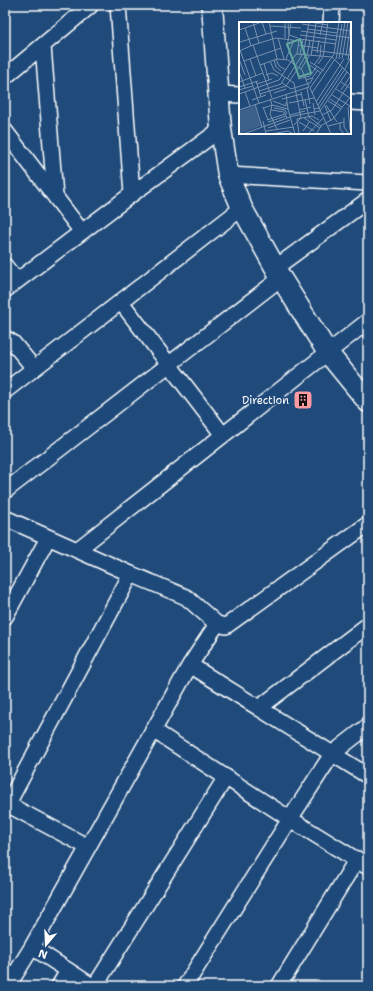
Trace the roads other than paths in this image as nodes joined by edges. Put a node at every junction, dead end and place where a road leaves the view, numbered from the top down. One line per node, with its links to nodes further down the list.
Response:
1 (91, 5): 6 (street)
2 (118, 5): 16 (street)
3 (212, 5): 8 (main road)
4 (332, 5): 5 (street)
5 (331, 22)
6 (43, 46): 7 (street); 17 (street)
7 (5, 77)
8 (218, 94): 9 (street); 12 (main road)
9 (239, 95)
10 (351, 102): 11 (street)
11 (368, 103)
12 (221, 129): 14 (main road); 16 (street)
13 (5, 131): 17 (street)
14 (228, 175): 15 (street); 19 (main road)
15 (368, 182)
16 (132, 194): 20 (street)
17 (55, 196): 20 (street)
18 (368, 200): 22 (street)
19 (242, 208): 22 (main road); 24 (street)
20 (82, 232): 23 (street)
21 (5, 266): 23 (street)
22 (278, 273): 27 (main road); 28 (street)
23 (11, 286)
24 (121, 302): 28 (street); 29 (street)
25 (368, 321): 27 (street)
26 (5, 338): 29 (street)
27 (328, 352): 31 (main road); 32 (street)
28 (168, 364): 32 (street); 33 (street)
29 (34, 368): 30 (street)
30 (5, 391)
31 (368, 402)
32 (222, 435): 37 (street)
33 (5, 492)
34 (5, 518): 36 (street)
35 (368, 524): 40 (street)
36 (48, 538): 37 (street); 39 (street)
37 (77, 550): 38 (street)
38 (130, 574): 40 (street); 49 (street)
39 (5, 617)
40 (217, 624): 42 (street)
41 (368, 625): 43 (street)
42 (190, 665): 43 (street); 45 (street)
43 (259, 708): 46 (street)
44 (368, 726): 46 (street)
45 (153, 730): 48 (street); 51 (street)
46 (332, 754): 47 (street); 50 (street)
47 (368, 776)
48 (226, 777): 50 (street); 57 (street)
49 (6, 806): 51 (street)
50 (290, 819): 52 (street); 58 (street)
51 (88, 847): 53 (street)
52 (362, 863): 59 (street)
53 (32, 947): 54 (street); 55 (street)
54 (68, 971): 56 (street); 57 (street)
55 (8, 986)
56 (59, 986)
57 (93, 986)
58 (186, 986)
59 (279, 986)

